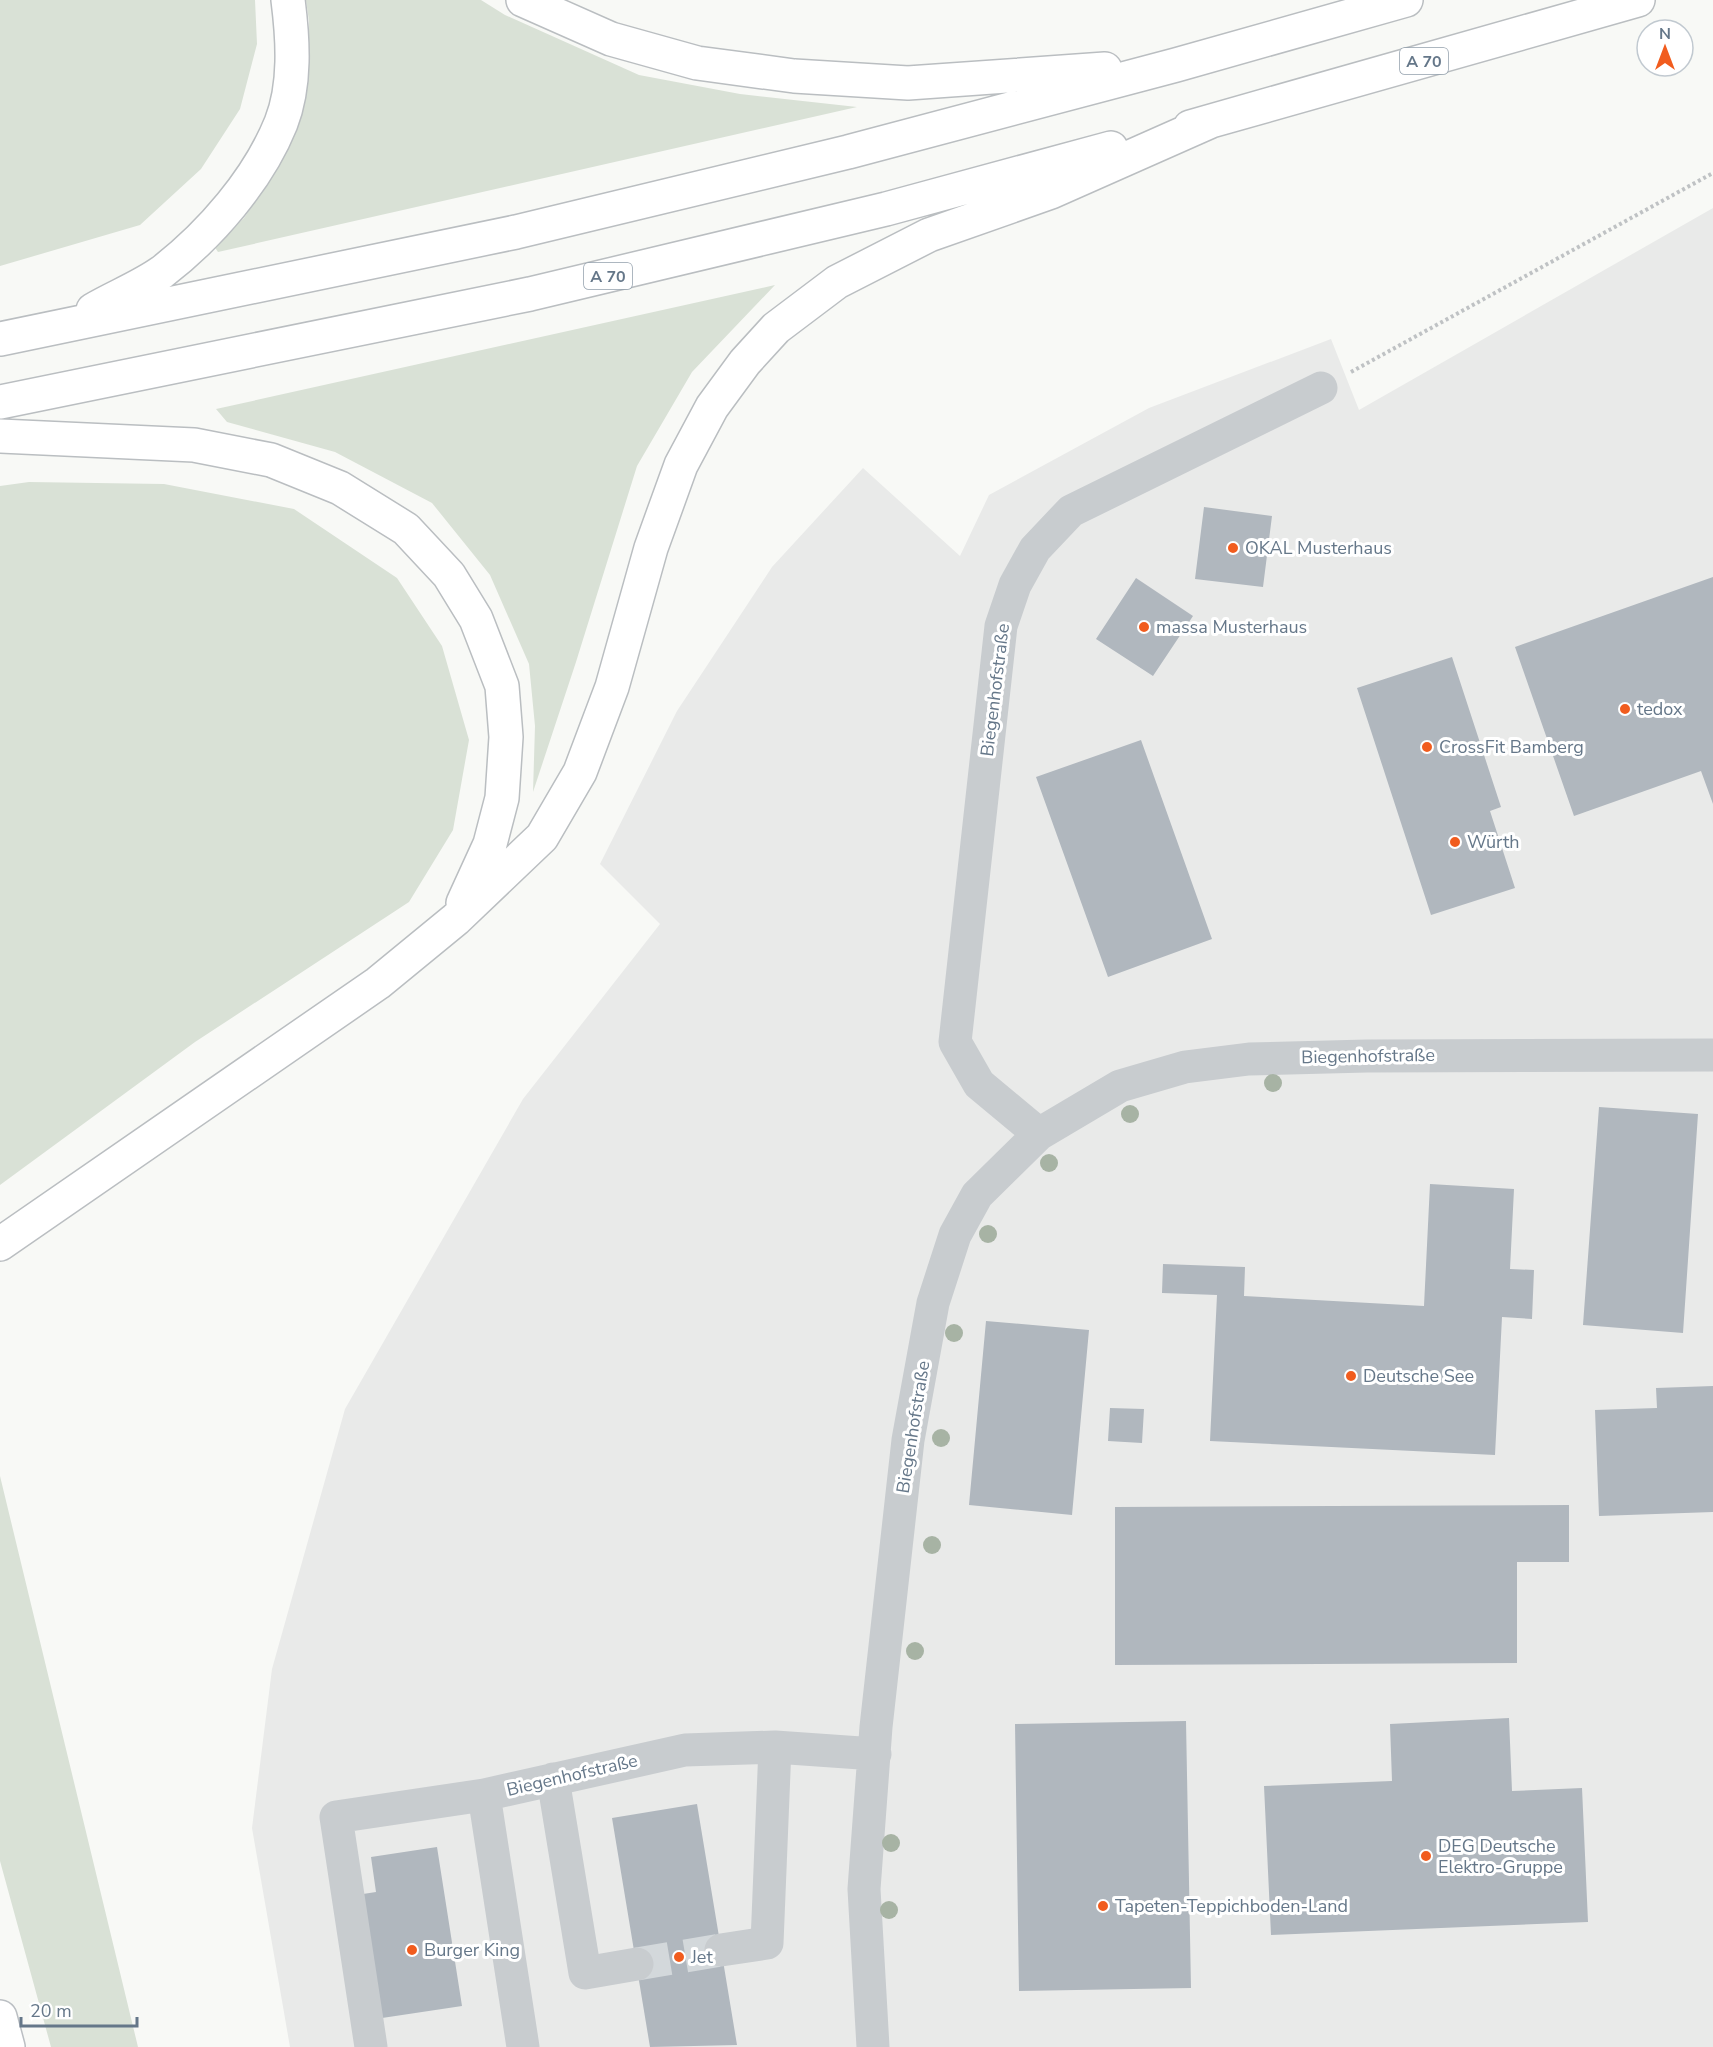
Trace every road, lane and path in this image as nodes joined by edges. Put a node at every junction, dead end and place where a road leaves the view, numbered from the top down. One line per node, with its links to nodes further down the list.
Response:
1 (288, 0): 8 (main road)
2 (523, 0): 5 (main road)
3 (1406, 0): 5 (main road)
4 (1638, 0): 6 (main road, A 70)
5 (1176, 65): 8 (main road)
6 (1209, 122): 11 (main road, A 70); 13 (main road)
7 (1713, 173): 10 (path)
8 (63, 326): 9 (main road)
9 (0, 339)
10 (1321, 388): 15 (street, Biegenhofstraße)
11 (0, 402)
12 (0, 436): 13 (main road)
13 (456, 919): 16 (main road)
14 (1713, 1055): 15 (street, Biegenhofstraße)
15 (1039, 1134): 18 (street, Biegenhofstraße)
16 (0, 1244)
17 (775, 1747): 18 (street, Biegenhofstraße); 19 (street, Biegenhofstraße); 21 (street)
18 (874, 1754): 27 (street, Biegenhofstraße)
19 (553, 1779): 20 (street, Biegenhofstraße); 22 (street)
20 (484, 1795): 25 (street, Biegenhofstraße); 26 (street)
21 (721, 1950)
22 (637, 1964)
23 (0, 2017): 24 (main road)
24 (8, 2047)
25 (371, 2047)
26 (522, 2047)
27 (873, 2047)

